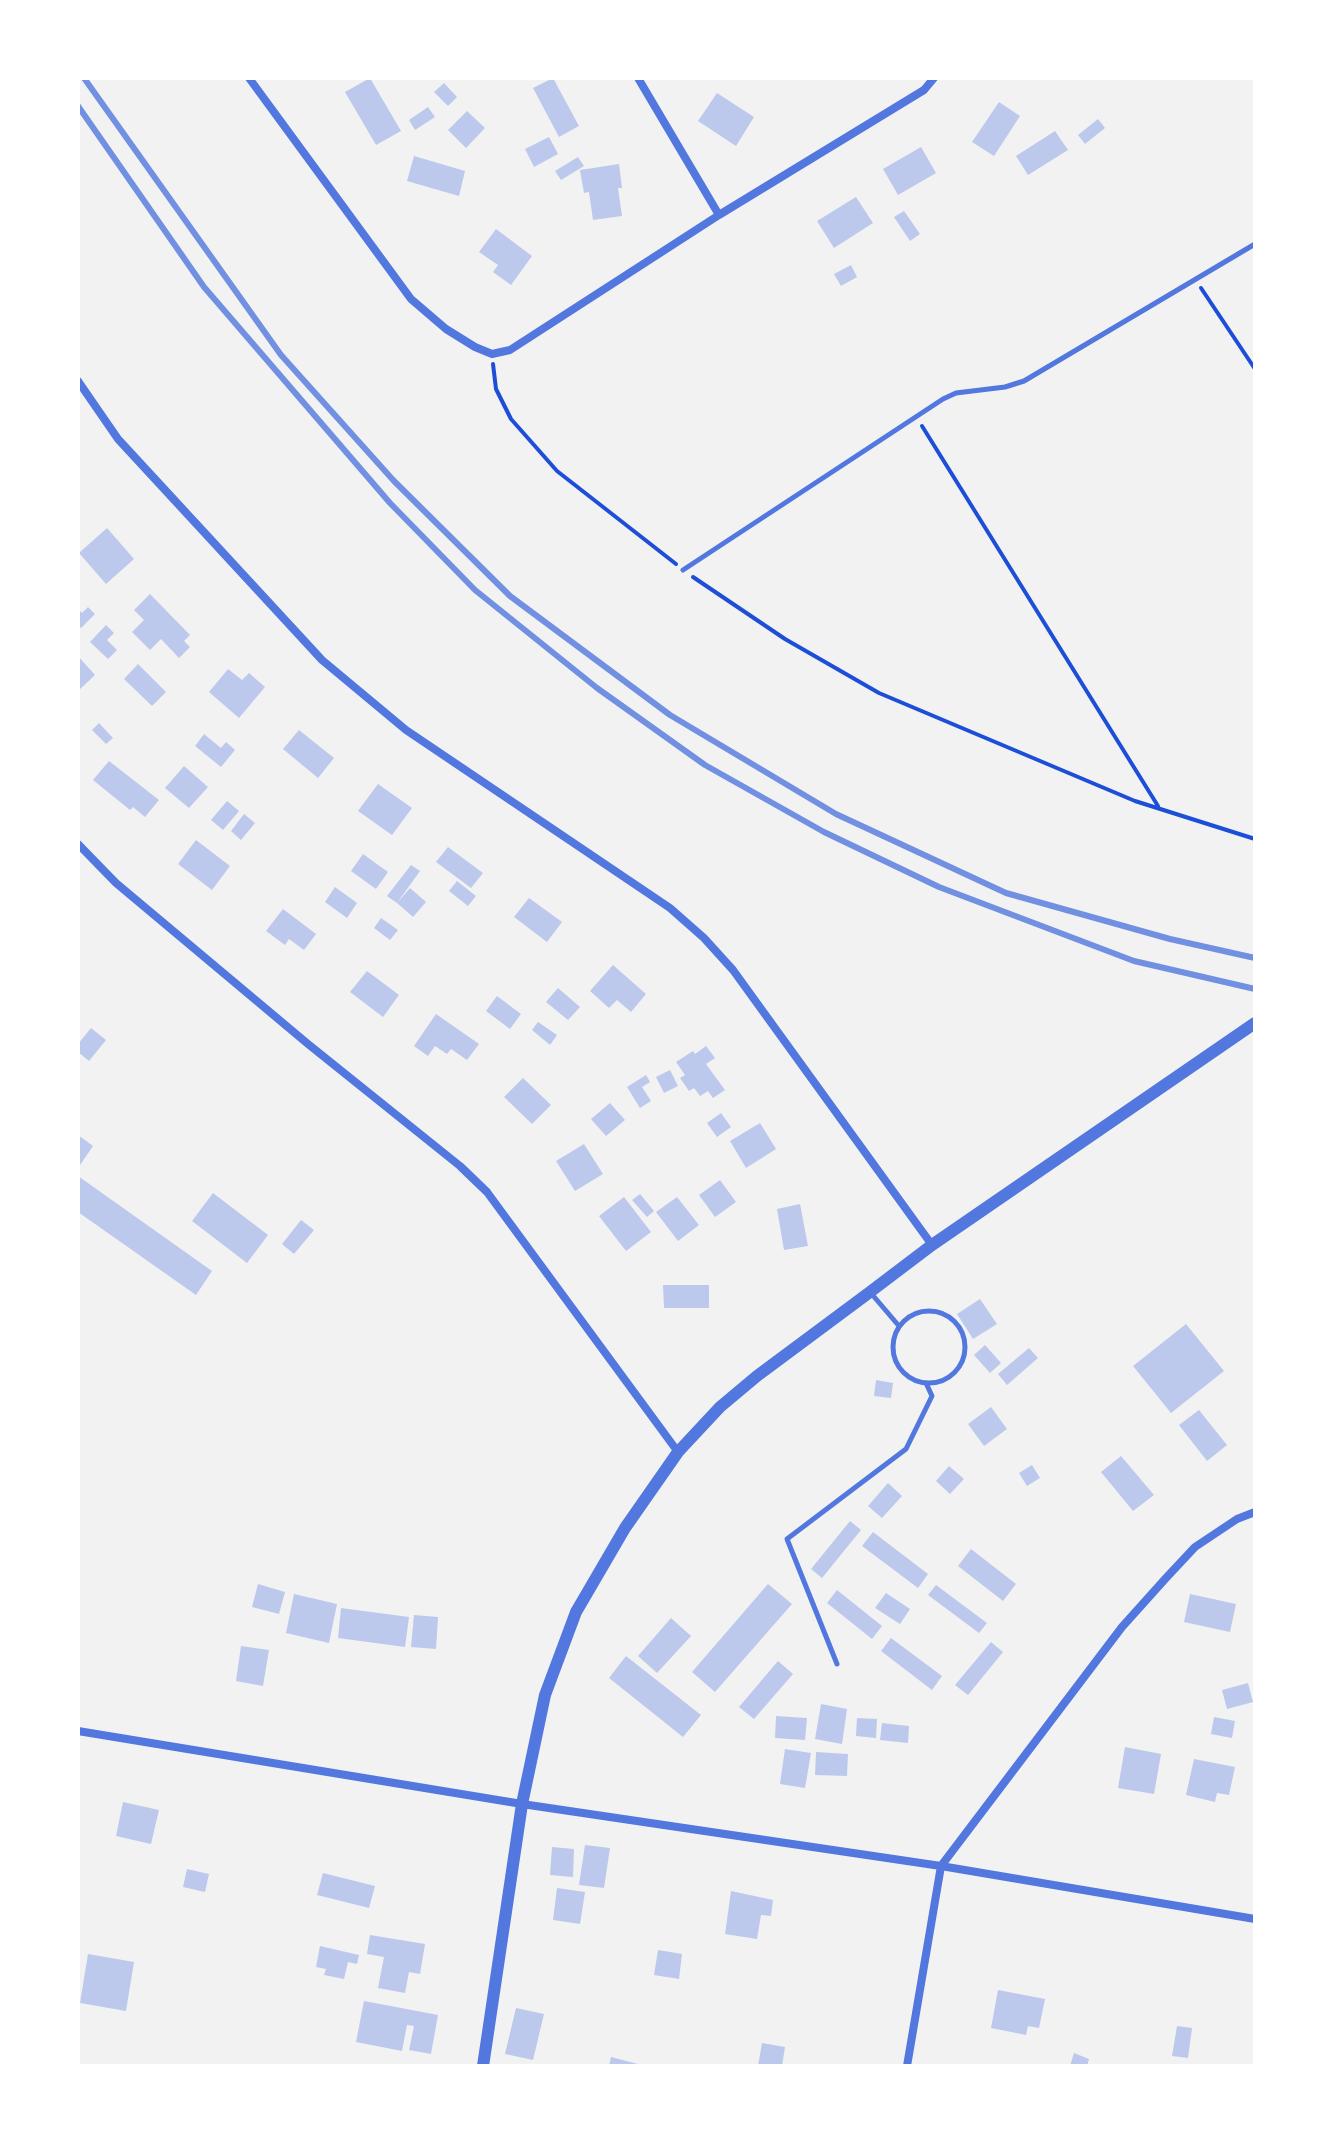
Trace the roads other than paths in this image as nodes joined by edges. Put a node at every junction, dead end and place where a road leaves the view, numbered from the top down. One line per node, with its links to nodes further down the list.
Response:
1 (249, 78): 4 (street)
2 (638, 78): 4 (street)
3 (934, 78): 4 (street)
4 (719, 215)
5 (1255, 244): 7 (lane)
6 (78, 381): 10 (street)
7 (683, 570)
8 (78, 844): 14 (street)
9 (1255, 1023): 10 (street)
10 (932, 1245): 11 (street)
11 (870, 1292): 12 (lane); 14 (street)
12 (899, 1326): 13 (lane); 13 (lane)
13 (926, 1383): 16 (lane)
14 (678, 1452): 18 (street)
15 (1255, 1512): 19 (street)
16 (837, 1664)
17 (78, 1731): 18 (street)
18 (522, 1804): 19 (street); 21 (street)
19 (941, 1866): 20 (street); 22 (street)
20 (1255, 1919)
21 (483, 2066)
22 (907, 2066)

